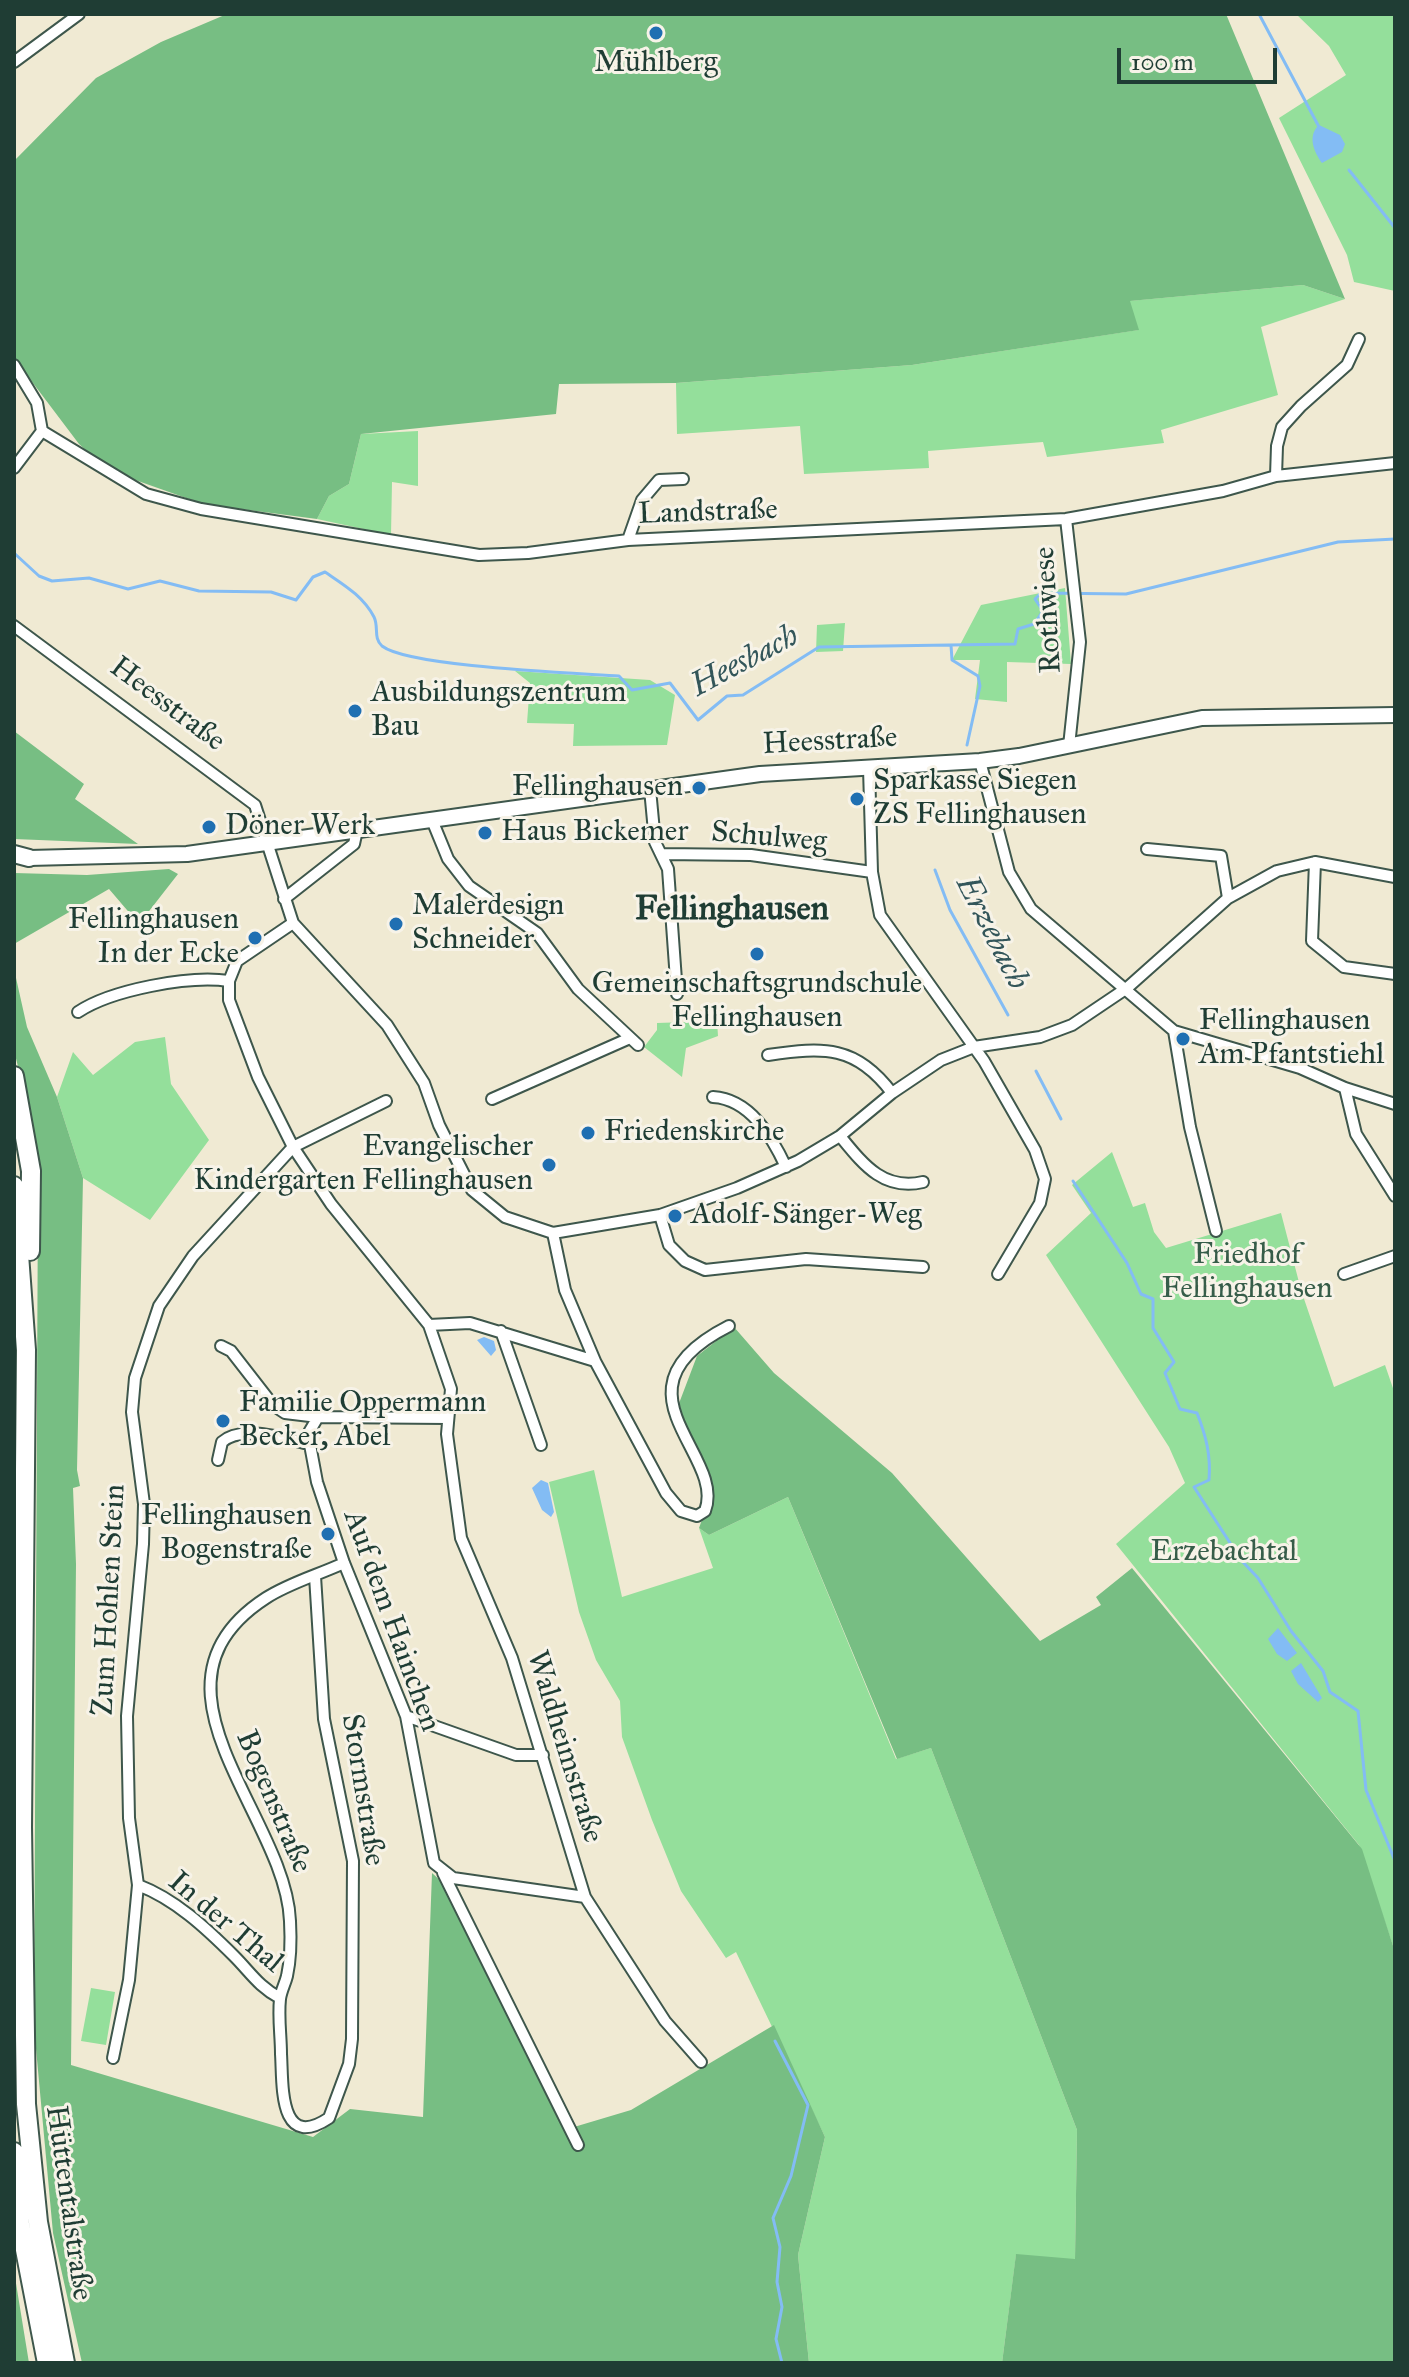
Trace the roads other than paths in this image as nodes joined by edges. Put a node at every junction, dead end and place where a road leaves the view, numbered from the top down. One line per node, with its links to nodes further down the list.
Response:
1 (79, 14): 2 (street)
2 (14, 62)
3 (1359, 339): 8 (street)
4 (14, 365): 5 (street)
5 (42, 431): 7 (street); 11 (street, Landstraße)
6 (1395, 463): 8 (street, Landstraße)
7 (14, 468)
8 (1276, 476): 10 (street, Landstraße)
9 (683, 479): 11 (street)
10 (1066, 519): 11 (street, Landstraße); 14 (street, Rothwiese)
11 (628, 540)
12 (14, 626): 20 (street, Heesstraße)
13 (1395, 715): 14 (main road, Heesstraße)
14 (1069, 746): 15 (main road, Heesstraße)
15 (980, 761): 16 (main road, Heesstraße); 32 (street)
16 (869, 768): 17 (main road, Heesstraße); 25 (street)
17 (650, 789): 18 (main road, Heesstraße); 22 (street)
18 (432, 820): 19 (main road, Heesstraße); 42 (street)
19 (357, 830): 20 (main road, Heesstraße); 28 (street)
20 (268, 843): 23 (main road, Heesstraße); 28 (street)
21 (1147, 849): 27 (street)
22 (662, 854): 25 (street, Schulweg); 33 (street)
23 (24, 858)
24 (1315, 862): 26 (street); 27 (street); 30 (street)
25 (872, 872): 36 (street)
26 (1395, 877)
27 (1228, 898): 32 (street)
28 (284, 899): 29 (street)
29 (293, 923): 31 (street); 53 (street)
30 (1395, 974)
31 (229, 981): 34 (street); 46 (street)
32 (1127, 988): 35 (street); 36 (street)
33 (677, 994)
34 (78, 1012)
35 (1174, 1031): 39 (street); 52 (street)
36 (974, 1047): 40 (street); 56 (street)
37 (768, 1055): 40 (street)
38 (14, 1076): 62 (highway)
39 (1345, 1088): 44 (street); 50 (street)
40 (892, 1093): 45 (street)
41 (713, 1097): 47 (street)
42 (492, 1099)
43 (386, 1101): 46 (street)
44 (1395, 1104)
45 (840, 1136): 47 (street); 48 (street)
46 (293, 1147): 58 (street); 74 (street, Zum Hohlen Stein)
47 (786, 1167): 51 (street)
48 (923, 1182)
49 (14, 1186): 62 (highway, Hüttentalstraße)
50 (1395, 1196)
51 (660, 1215): 53 (street); 55 (street)
52 (1216, 1231)
53 (553, 1233): 63 (street)
54 (1395, 1256): 57 (street)
55 (923, 1267)
56 (998, 1274)
57 (1344, 1274)
58 (429, 1325): 60 (street); 65 (street)
59 (729, 1326): 63 (street)
60 (501, 1331): 63 (street); 67 (street)
61 (221, 1346): 64 (street)
62 (26, 1350): 83 (highway, Hüttentalstraße)
63 (595, 1361)
64 (318, 1417): 65 (street); 66 (street)
65 (448, 1418): 72 (street, Waldheimstraße)
66 (309, 1444): 68 (street); 69 (street, Auf dem Hainchen)
67 (541, 1445)
68 (218, 1460)
69 (344, 1563): 70 (street, Bogenstraße); 71 (street, Auf dem Hainchen)
70 (315, 1576): 76 (street, Bogenstraße); 79 (street, Stormstraße)
71 (406, 1716): 72 (street); 73 (street, Auf dem Hainchen)
72 (543, 1755): 75 (street, Waldheimstraße)
73 (443, 1872): 75 (street); 80 (street)
74 (138, 1885): 76 (street, In der Thal); 77 (street, Zum Hohlen Stein)
75 (585, 1897): 78 (street, Waldheimstraße)
76 (280, 1998): 79 (street, Bogenstraße)
77 (113, 2058)
78 (701, 2062)
79 (297, 2124)
80 (578, 2145)
81 (14, 2152): 82 (highway, Hüttentalstraße)
82 (47, 2363)
83 (65, 2363)

